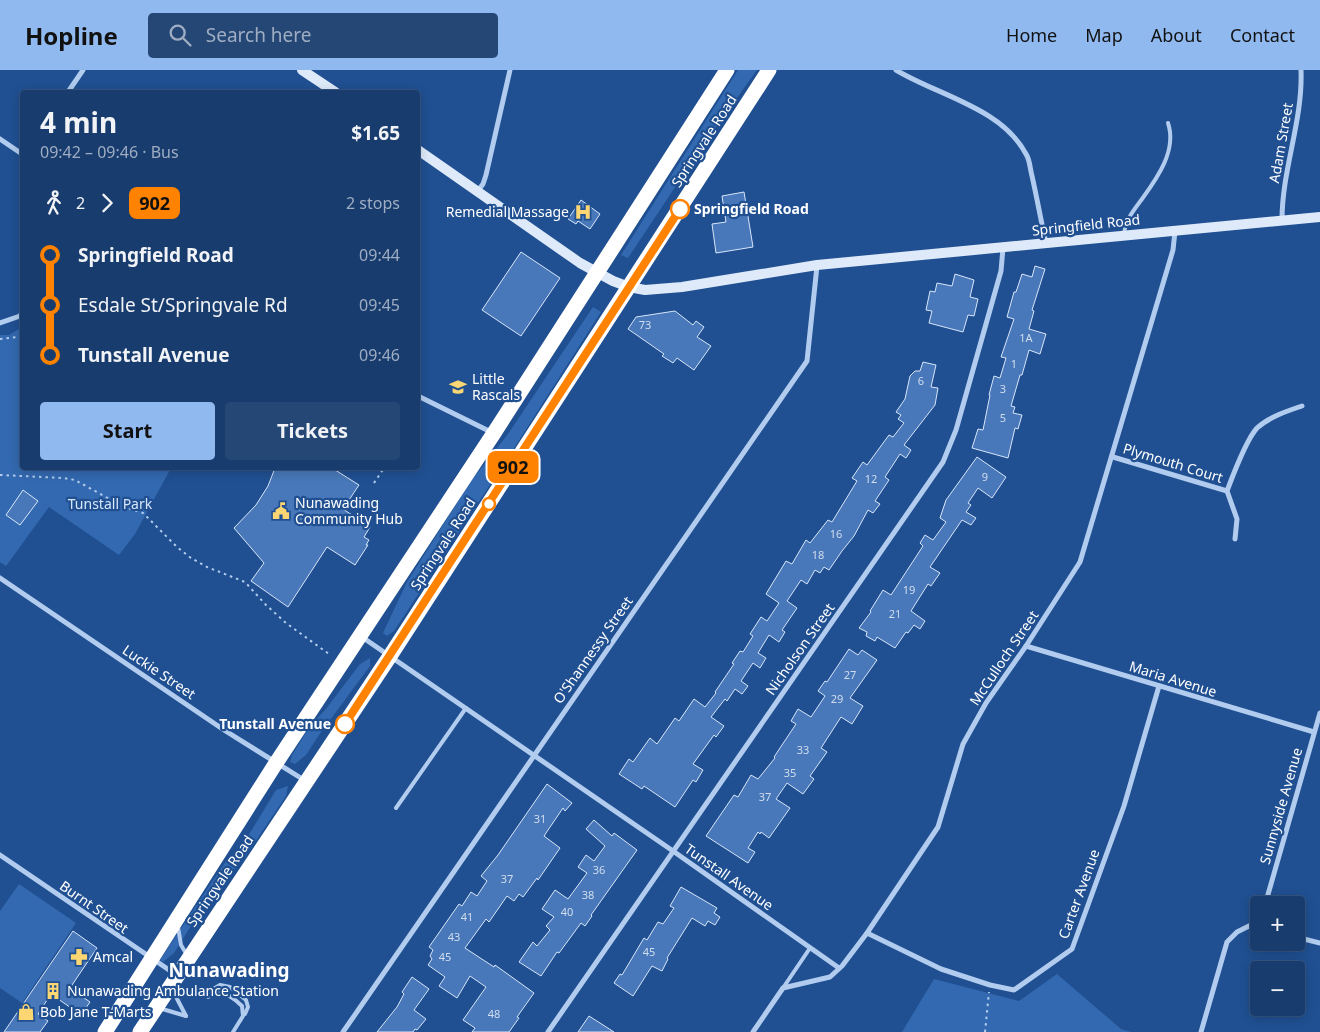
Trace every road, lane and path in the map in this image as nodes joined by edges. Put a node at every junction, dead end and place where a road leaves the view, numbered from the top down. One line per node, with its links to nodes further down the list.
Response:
1 (83, 70): 8 (street)
2 (302, 70): 9 (main road)
3 (510, 70): 14 (street)
4 (727, 70): 22 (highway, Springvale Road)
5 (769, 70): 23 (highway, Springvale Road)
6 (896, 70): 19 (street)
7 (1301, 70): 16 (street, Adam Street)
8 (69, 90)
9 (332, 90)
10 (1168, 123): 18 (lane)
11 (0, 139): 13 (street)
12 (420, 151): 14 (main road, Springfield Road)
13 (20, 153)
14 (477, 192): 22 (main road, Springfield Road)
15 (1320, 217): 16 (main road, Springfield Road)
16 (1282, 220): 17 (main road, Springfield Road)
17 (1174, 230): 18 (main road, Springfield Road); 31 (street, McCulloch Street)
18 (1124, 236): 19 (main road, Springfield Road)
19 (1046, 243): 20 (main road, Springfield Road)
20 (1003, 247): 21 (main road, Springfield Road); 50 (street, Nicholson Street)
21 (817, 265): 23 (main road, Springfield Road); 46 (street, O'Shannessy Street)
22 (597, 273): 23 (main road, Springfield Road); 30 (highway, Springvale Road)
23 (629, 287): 41 (highway, Springvale Road)
24 (20, 316): 25 (street)
25 (0, 322)
26 (20, 338): 27 (path)
27 (0, 339)
28 (420, 397): 30 (street)
29 (1302, 406): 35 (street, Plymouth Court)
30 (494, 433): 38 (highway, Springvale Road)
31 (1113, 457): 35 (street, Plymouth Court); 39 (street, McCulloch Street)
32 (383, 470): 34 (path)
33 (0, 475): 40 (path)
34 (374, 484)
35 (1226, 491): 36 (street, Plymouth Court)
36 (1235, 539)
37 (0, 578): 47 (street, Luckie Street)
38 (360, 635): 41 (street, Tunstall Avenue); 47 (highway, Springvale Road)
39 (1026, 646): 42 (street, Maria Avenue); 55 (street, McCulloch Street)
40 (329, 654)
41 (390, 656): 43 (street, Tunstall Avenue); 48 (highway, Springvale Road)
42 (1159, 686): 45 (street, Maria Avenue); 63 (street, Carter Avenue)
43 (466, 708): 46 (street, Tunstall Avenue); 49 (lane)
44 (1320, 713): 45 (street, Sunnyside Avenue)
45 (1314, 732): 52 (street, Sunnyside Avenue)
46 (534, 755): 50 (street, Tunstall Avenue); 72 (street, O'Shannessy Street)
47 (276, 763): 48 (street, Luckie Street); 53 (highway, Springvale Road)
48 (306, 782): 59 (highway, Springvale Road)
49 (396, 808)
50 (673, 851): 58 (street, Tunstall Avenue); 73 (street, Nicholson Street)
51 (0, 855): 60 (street, Burnt Street)
52 (1268, 896)
53 (177, 918): 59 (lane); 60 (highway, Springvale Road)
54 (1250, 926): 76 (street)
55 (867, 933): 61 (street, McCulloch Street); 63 (street, Carter Avenue)
56 (1305, 939): 57 (street)
57 (1320, 943)
58 (810, 948): 61 (street, Tunstall Avenue); 64 (lane)
59 (189, 957): 62 (highway, Springvale Road)
60 (151, 959): 62 (street, Burnt Street); 69 (highway, Springvale Road)
61 (838, 968): 64 (street, McCulloch Street)
62 (173, 981): 67 (highway, Springvale Road); 67 (lane)
63 (990, 985): 75 (path)
64 (784, 988): 74 (street)
65 (210, 991): 68 (lane)
66 (208, 997): 68 (lane)
67 (156, 1007): 70 (highway, Springvale Road)
68 (241, 1020): 71 (lane)
69 (105, 1032)
70 (140, 1032)
71 (233, 1032)
72 (343, 1032)
73 (548, 1032)
74 (753, 1032)
75 (984, 1032)
76 (1201, 1032)

